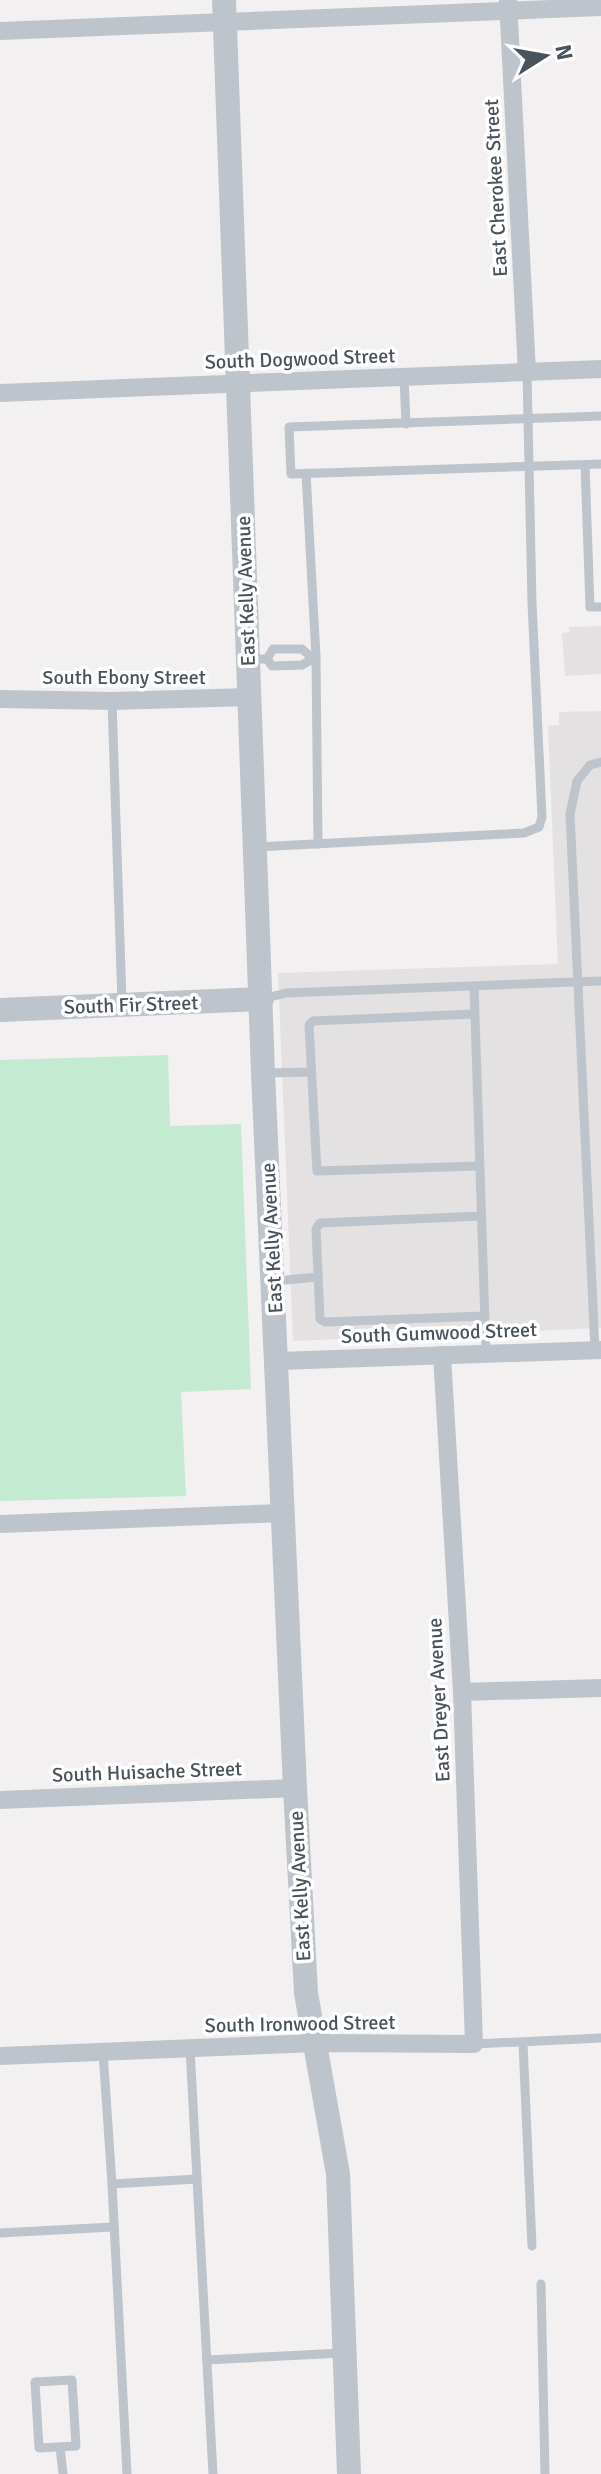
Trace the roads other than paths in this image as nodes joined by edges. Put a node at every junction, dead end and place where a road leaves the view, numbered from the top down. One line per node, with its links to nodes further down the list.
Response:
1 (508, 6): 2 (street); 3 (street); 6 (street, East Cherokee Street)
2 (601, 7)
3 (224, 10): 4 (street); 8 (street, East Kelly Avenue)
4 (0, 31)
5 (601, 369): 6 (street, South Dogwood Street)
6 (527, 373): 7 (street, South Dogwood Street); 11 (lane)
7 (404, 377): 8 (street, South Dogwood Street); 12 (lane)
8 (238, 384): 9 (street, South Dogwood Street); 19 (street, East Kelly Avenue)
9 (0, 393)
10 (601, 416): 11 (lane)
11 (529, 419): 12 (lane); 15 (lane)
12 (406, 424): 16 (lane)
13 (601, 464): 14 (lane)
14 (585, 465): 15 (lane); 17 (lane)
15 (529, 466): 16 (lane); 24 (lane)
16 (306, 473): 18 (lane)
17 (601, 607)
18 (313, 657): 19 (lane); 19 (lane); 24 (lane)
19 (257, 659): 20 (street, East Kelly Avenue)
20 (249, 697): 22 (street, South Ebony Street); 25 (street, East Kelly Avenue)
21 (0, 699): 22 (street, South Ebony Street)
22 (112, 701): 30 (lane)
23 (601, 762): 27 (lane)
24 (318, 844): 25 (lane)
25 (257, 847): 29 (street, East Kelly Avenue)
26 (601, 981): 27 (lane)
27 (580, 983): 28 (lane); 40 (lane)
28 (474, 986): 29 (lane); 32 (lane)
29 (262, 999): 30 (street, South Fir Street); 34 (street, East Kelly Avenue)
30 (122, 1005): 31 (street, South Fir Street)
31 (0, 1010)
32 (474, 1014): 33 (lane); 35 (lane)
33 (311, 1072): 34 (lane); 35 (lane)
34 (263, 1073): 38 (street, East Kelly Avenue)
35 (479, 1166): 36 (lane)
36 (481, 1216): 37 (lane); 39 (lane)
37 (318, 1277): 38 (lane); 39 (lane)
38 (275, 1281): 43 (street, East Kelly Avenue)
39 (485, 1316): 41 (lane)
40 (598, 1350): 41 (street, South Gumwood Street)
41 (486, 1353): 42 (street, South Gumwood Street)
42 (442, 1355): 43 (street, South Gumwood Street); 47 (street, East Dreyer Avenue)
43 (278, 1361): 44 (street, East Kelly Avenue)
44 (283, 1513): 45 (street); 48 (street, East Kelly Avenue)
45 (0, 1524)
46 (601, 1688): 47 (street)
47 (462, 1692): 53 (street, East Dreyer Avenue)
48 (295, 1788): 49 (street, South Huisache Street); 51 (street, East Kelly Avenue)
49 (0, 1800)
50 (601, 2038): 52 (lane, South Ironwood Street)
51 (314, 2043): 53 (street, South Ironwood Street); 54 (street, South Ironwood Street); 63 (street, East Kelly Avenue)
52 (523, 2043): 53 (lane, South Ironwood Street); 61 (lane)
53 (474, 2044)
54 (190, 2048): 55 (street, South Ironwood Street); 57 (lane)
55 (103, 2051): 56 (street, South Ironwood Street); 58 (lane)
56 (0, 2056)
57 (197, 2179): 58 (lane); 64 (lane)
58 (112, 2184): 59 (lane)
59 (113, 2227): 60 (lane); 67 (lane)
60 (0, 2233)
61 (532, 2246)
62 (541, 2284): 70 (lane)
63 (346, 2353): 64 (lane); 69 (street, East Kelly Avenue)
64 (207, 2360): 68 (lane)
65 (60, 2447): 65 (lane); 66 (lane)
66 (63, 2474)
67 (127, 2474)
68 (213, 2474)
69 (349, 2474)
70 (545, 2474)

